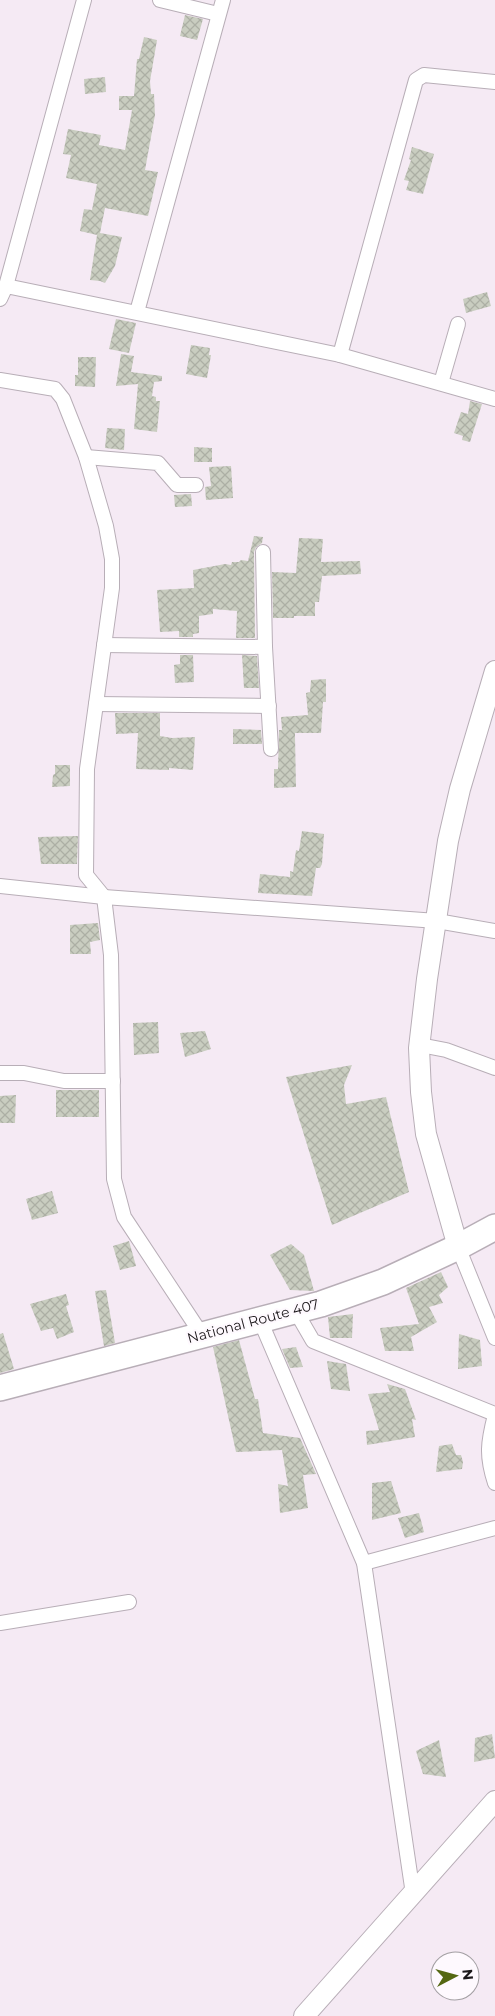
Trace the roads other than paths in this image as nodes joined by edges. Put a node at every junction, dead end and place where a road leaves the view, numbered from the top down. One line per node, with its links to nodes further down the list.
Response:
1 (84, 0): 6 (street)
2 (160, 0): 4 (street)
3 (222, 0): 4 (street)
4 (218, 14): 7 (street)
5 (495, 82): 9 (street)
6 (3, 292): 7 (street)
7 (137, 312): 9 (street)
8 (458, 324): 11 (street)
9 (340, 355): 11 (street)
10 (0, 380): 13 (street)
11 (441, 383): 12 (street)
12 (495, 399)
13 (86, 457): 14 (street); 16 (street)
14 (196, 485)
15 (263, 552): 17 (street)
16 (104, 645): 17 (street); 19 (street)
17 (265, 647): 20 (street)
18 (495, 671): 24 (street)
19 (96, 704): 20 (street); 23 (street)
20 (269, 706): 21 (street)
21 (271, 748)
22 (0, 886): 23 (street)
23 (104, 897): 24 (street); 29 (street)
24 (437, 921): 25 (street); 26 (street)
25 (495, 931)
26 (420, 1045): 27 (street); 31 (street)
27 (495, 1068)
28 (0, 1073): 29 (street)
29 (113, 1081): 34 (street)
30 (495, 1227): 31 (highway, National Route 407)
31 (458, 1247): 32 (highway, National Route 407); 35 (street)
32 (295, 1310): 33 (highway, National Route 407); 37 (street)
33 (260, 1320): 34 (highway, National Route 407); 40 (street)
34 (202, 1335): 36 (highway, National Route 407)
35 (495, 1338)
36 (0, 1388)
37 (495, 1414): 38 (street)
38 (495, 1483)
39 (495, 1528): 40 (street)
40 (364, 1563): 44 (street)
41 (129, 1602): 42 (street)
42 (0, 1622)
43 (495, 1801): 44 (street)
44 (413, 1894): 45 (street)
45 (304, 2016)

